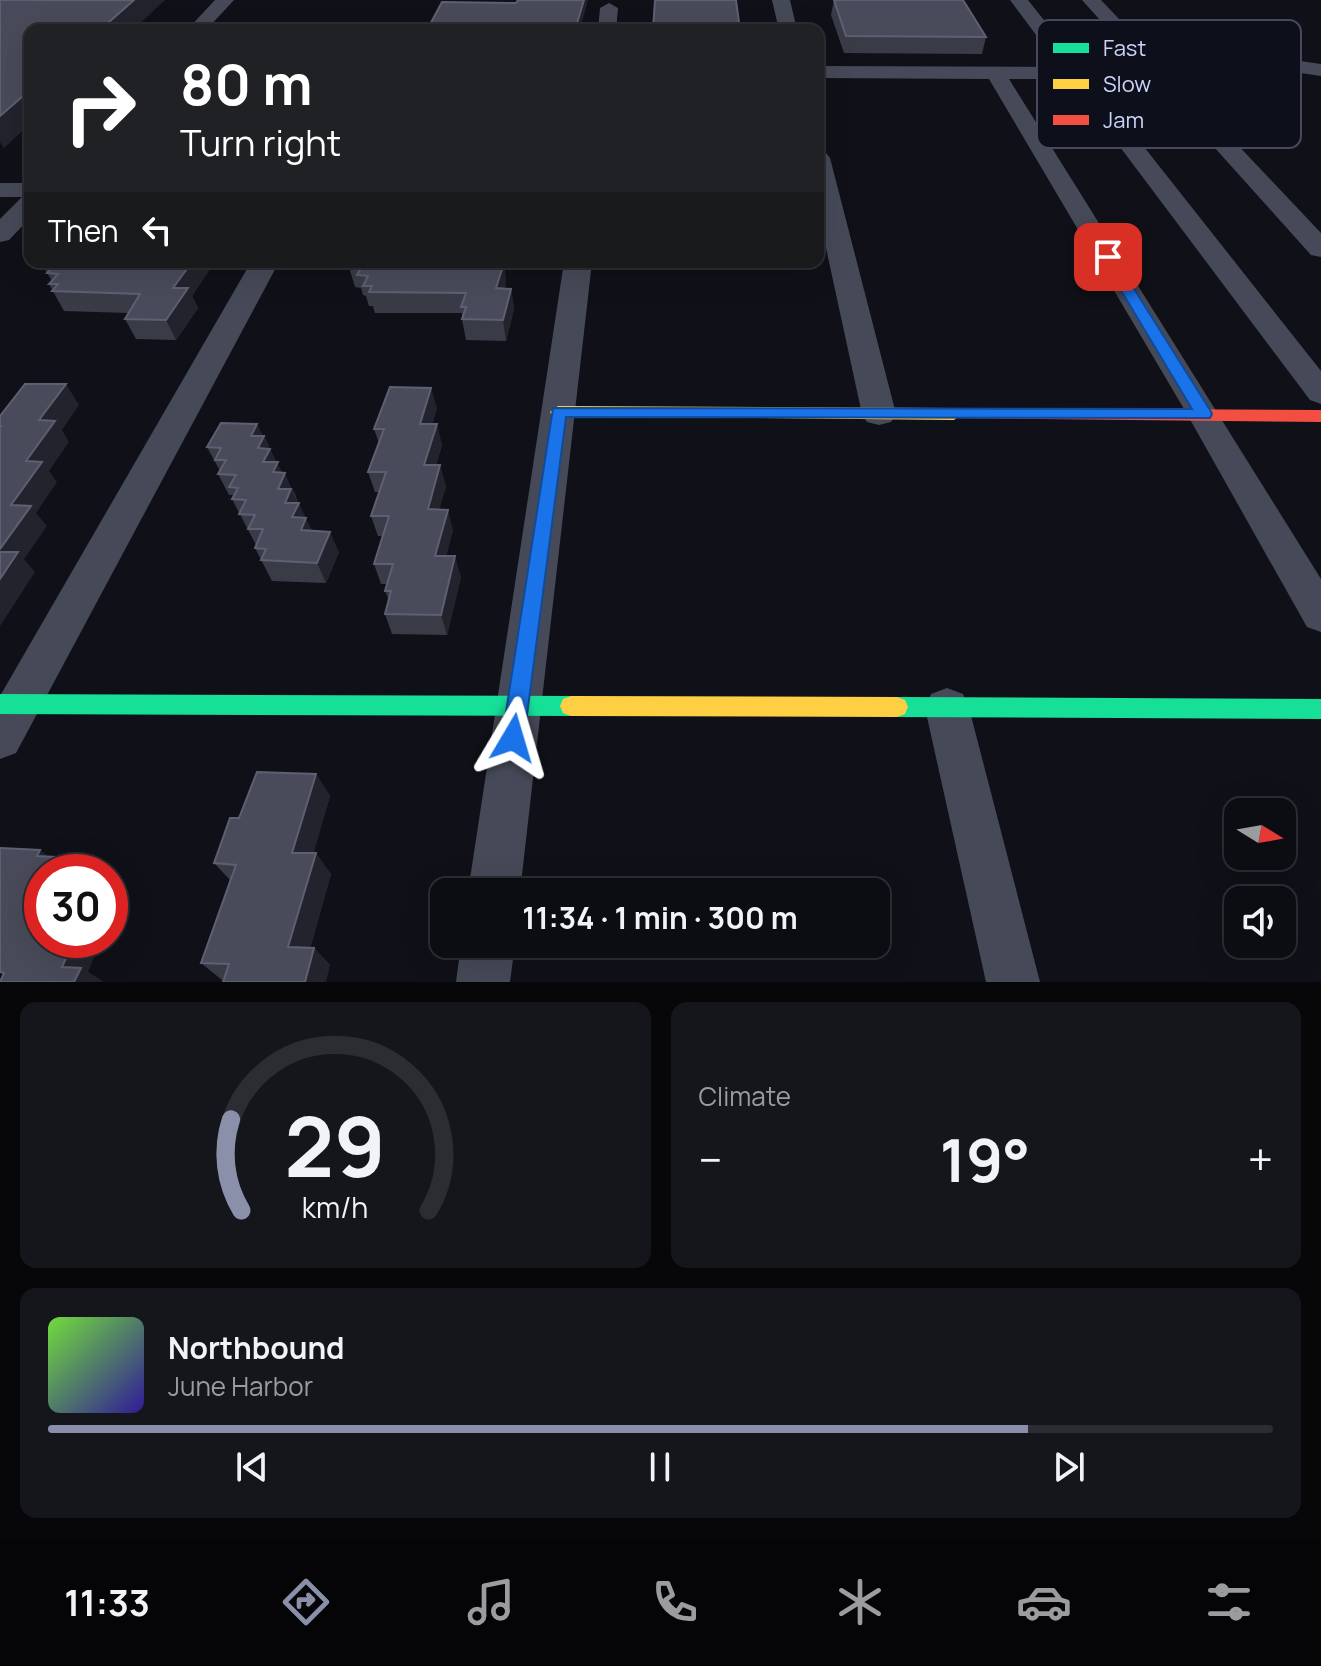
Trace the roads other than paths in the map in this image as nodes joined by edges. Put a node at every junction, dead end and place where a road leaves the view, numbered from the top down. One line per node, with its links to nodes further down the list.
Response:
1 (225, 0): 8 (street)
2 (781, 0): 10 (street)
3 (1019, 0): 7 (street)
4 (1091, 0): 6 (street)
5 (609, 8): 9 (street)
6 (1110, 20)
7 (1037, 23)
8 (202, 24)
9 (608, 24)
10 (787, 24)
11 (1301, 67): 12 (street)
12 (1321, 70)
13 (824, 72): 14 (street)
14 (995, 72): 15 (street); 16 (street)
15 (1037, 73)
16 (1037, 141)
17 (1041, 148): 31 (street)
18 (1133, 148): 28 (street)
19 (1228, 148): 25 (street)
20 (824, 183): 30 (street)
21 (0, 190): 22 (street)
22 (24, 190)
23 (24, 209): 24 (street)
24 (0, 234)
25 (1321, 249)
26 (262, 268): 34 (street)
27 (577, 268): 29 (street)
28 (1321, 393)
29 (558, 412): 30 (street); 35 (street)
30 (879, 414): 31 (street)
31 (1204, 414): 32 (street); 33 (street)
32 (1321, 416)
33 (1321, 615)
34 (9, 704): 35 (street); 38 (street)
35 (517, 707): 36 (street); 39 (street)
36 (947, 708): 37 (street); 42 (street)
37 (1321, 709)
38 (0, 738)
39 (496, 878)
40 (486, 958): 41 (street)
41 (483, 982)
42 (1013, 982)

